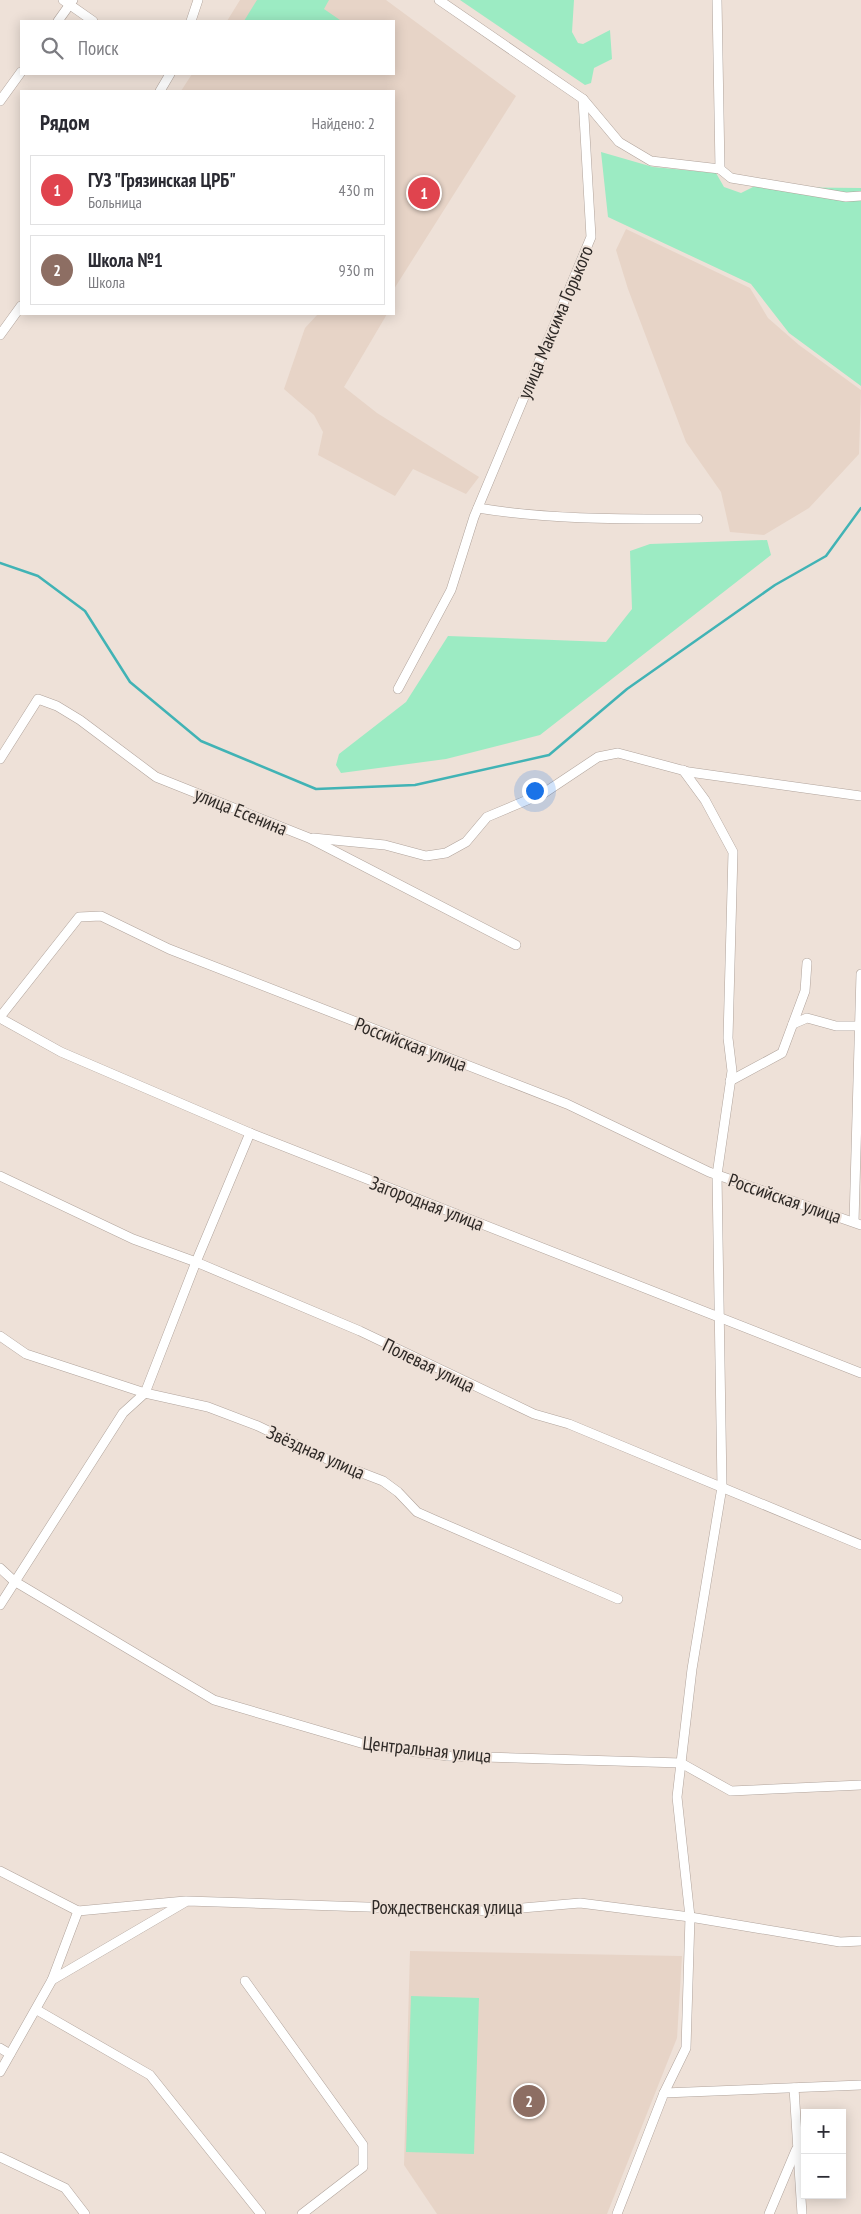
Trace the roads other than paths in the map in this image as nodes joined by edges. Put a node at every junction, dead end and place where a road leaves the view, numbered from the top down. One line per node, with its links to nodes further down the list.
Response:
1 (198, 0): 7 (street)
2 (439, 0): 11 (street)
3 (718, 0): 13 (street)
4 (69, 2): 5 (street); 6 (street)
5 (59, 20)
6 (92, 20)
7 (191, 20)
8 (20, 73): 12 (street)
9 (169, 75): 10 (street)
10 (161, 90)
11 (583, 99): 13 (street); 17 (street, улица Максима Горького)
12 (0, 101)
13 (720, 169): 14 (street)
14 (861, 196)
15 (20, 307): 16 (street)
16 (0, 335)
17 (478, 508): 18 (street); 19 (street, улица Максима Горького)
18 (698, 519)
19 (398, 689)
20 (0, 759): 23 (street, улица Есенина)
21 (683, 770): 22 (street); 23 (street); 30 (street)
22 (861, 796)
23 (308, 838): 24 (street, улица Есенина)
24 (516, 945)
25 (807, 964): 28 (street)
26 (861, 974): 29 (street)
27 (0, 1018): 31 (street, Загородная улица); 32 (street, Российская улица)
28 (793, 1024): 29 (street); 30 (street)
29 (860, 1026): 34 (street)
30 (730, 1081): 32 (street)
31 (250, 1133): 35 (street); 36 (street, Загородная улица)
32 (717, 1175): 34 (street, Российская улица); 36 (street)
33 (0, 1176): 35 (street, Полевая улица)
34 (857, 1223)
35 (196, 1262): 39 (street); 40 (street, Полевая улица)
36 (719, 1317): 38 (street, Загородная улица); 40 (street)
37 (0, 1336): 39 (street, Звёздная улица)
38 (861, 1373)
39 (145, 1393): 43 (street); 44 (street, Звёздная улица)
40 (722, 1488): 41 (street, Полевая улица); 46 (street)
41 (861, 1545)
42 (0, 1568): 43 (street, Центральная улица)
43 (14, 1581): 45 (street); 46 (street, Центральная улица)
44 (618, 1599)
45 (0, 1605)
46 (681, 1763): 47 (street, Центральная улица); 51 (street)
47 (861, 1785)
48 (0, 1871): 50 (street)
49 (187, 1901): 50 (street, Рождественская улица); 51 (street, Рождественская улица); 53 (street)
50 (78, 1911): 53 (street)
51 (690, 1917): 52 (street, Рождественская улица); 61 (street)
52 (861, 1941)
53 (52, 1980): 55 (street)
54 (245, 1981): 66 (street)
55 (36, 2010): 57 (street); 65 (street)
56 (0, 2048): 57 (street)
57 (10, 2054): 58 (street)
58 (0, 2072)
59 (861, 2085): 60 (street)
60 (794, 2088): 61 (street); 62 (street)
61 (664, 2093): 67 (street)
62 (798, 2146): 68 (street); 69 (street)
63 (0, 2157): 64 (street)
64 (85, 2214)
65 (261, 2214)
66 (302, 2214)
67 (617, 2214)
68 (770, 2214)
69 (802, 2214)

